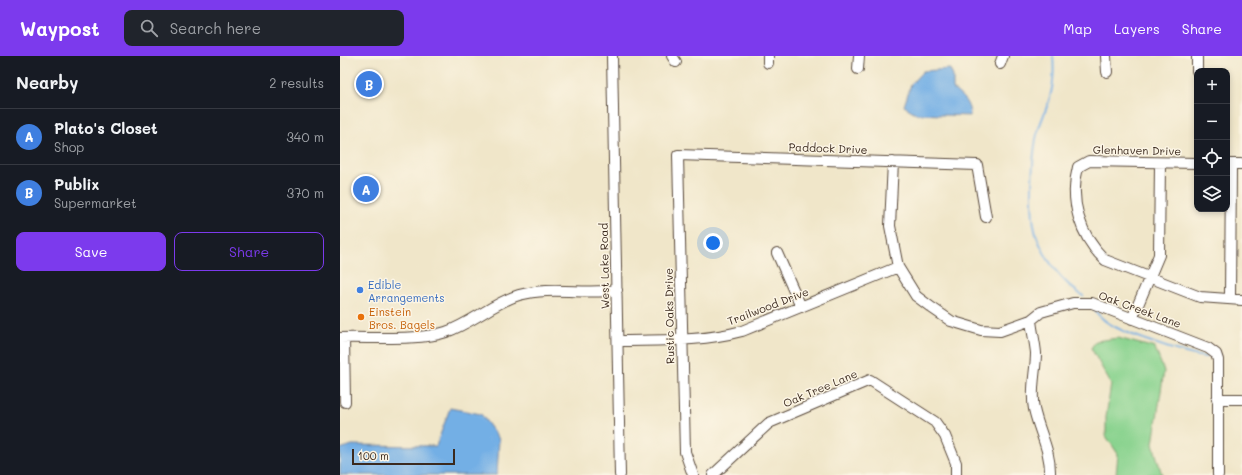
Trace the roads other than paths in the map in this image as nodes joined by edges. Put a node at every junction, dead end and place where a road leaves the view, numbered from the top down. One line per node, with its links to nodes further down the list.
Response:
1 (612, 56): 19 (street, West Lake Road)
2 (859, 56): 6 (street)
3 (1106, 56): 7 (street)
4 (1197, 56): 5 (street)
5 (1197, 68)
6 (858, 69)
7 (1107, 72)
8 (678, 155): 9 (street, Paddock Drive); 26 (street, Rustic Oaks Drive)
9 (893, 162): 15 (street, Paddock Drive); 17 (street, Oak Creek Lane)
10 (1160, 162): 11 (street, Glenhaven Drive); 18 (street); 18 (street, Glenhaven Drive)
11 (1194, 163)
12 (1230, 164): 13 (street)
13 (1242, 164)
14 (1229, 176): 20 (street)
15 (986, 217)
16 (777, 253): 22 (street)
17 (898, 267): 22 (street, Trailwood Drive); 24 (street, Oak Creek Lane)
18 (1149, 277): 20 (street); 23 (street)
19 (617, 290): 25 (street); 27 (street, West Lake Road)
20 (1230, 300): 21 (street)
21 (1242, 300)
22 (800, 307): 26 (street, Trailwood Drive)
23 (1132, 318): 24 (street, Oak Creek Lane); 28 (street, Oak Creek Lane)
24 (1031, 320): 35 (street)
25 (342, 338): 30 (street)
26 (681, 340): 27 (street, Trailwood Drive); 32 (street, Rustic Oaks Drive)
27 (618, 341): 31 (street, West Lake Road)
28 (1217, 399): 29 (street); 36 (street, Oak Creek Lane)
29 (1242, 399)
30 (345, 402)
31 (620, 475)
32 (693, 475)
33 (713, 475): 34 (street, Oak Tree Lane)
34 (956, 475)
35 (1050, 475)
36 (1218, 475)

